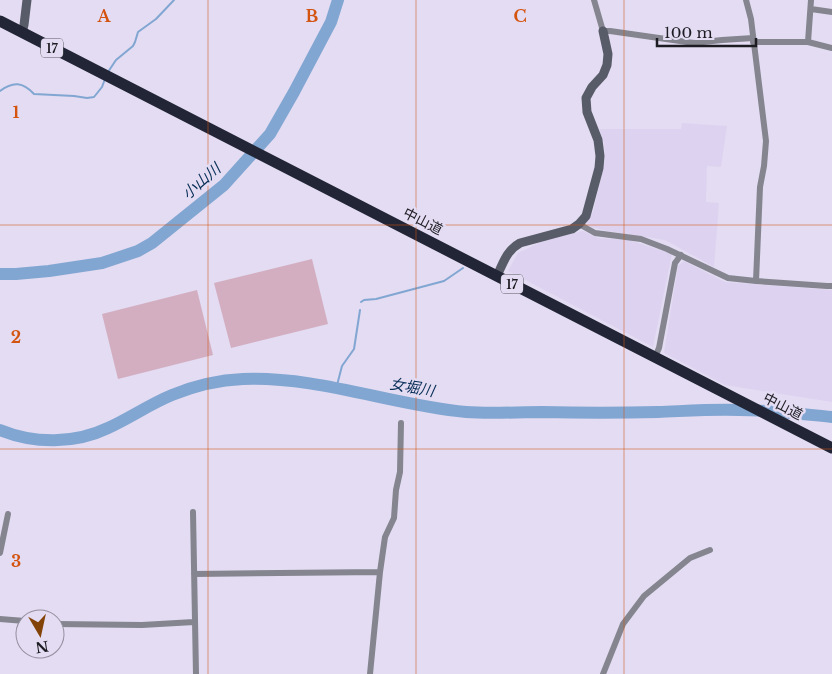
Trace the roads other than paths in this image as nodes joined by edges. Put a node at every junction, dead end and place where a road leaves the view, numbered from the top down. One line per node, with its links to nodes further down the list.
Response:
1 (27, 0): 9 (street)
2 (594, 0): 8 (street)
3 (746, 0): 10 (street)
4 (811, 0): 5 (street)
5 (811, 9): 6 (street); 11 (street)
6 (832, 12)
7 (0, 21): 9 (highway, 中山道 / 17)
8 (603, 31): 10 (street); 13 (street)
9 (22, 32): 15 (highway, 中山道 / 17)
10 (753, 40): 11 (street); 16 (street)
11 (808, 42): 12 (street)
12 (832, 48)
13 (579, 224): 14 (street); 15 (street)
14 (680, 255): 16 (street); 18 (street)
15 (497, 276): 18 (highway, 中山道 / 17)
16 (756, 281): 17 (street)
17 (832, 286)
18 (655, 357): 20 (highway, 中山道 / 17)
19 (400, 422): 25 (street)
20 (832, 448)
21 (193, 512): 26 (street)
22 (8, 514): 24 (street)
23 (710, 550): 33 (street)
24 (0, 553)
25 (380, 572): 26 (street); 32 (street)
26 (194, 574): 29 (street)
27 (0, 619): 28 (street)
28 (15, 620)
29 (194, 622): 30 (street); 31 (street)
30 (65, 624)
31 (196, 674)
32 (370, 674)
33 (603, 674)

